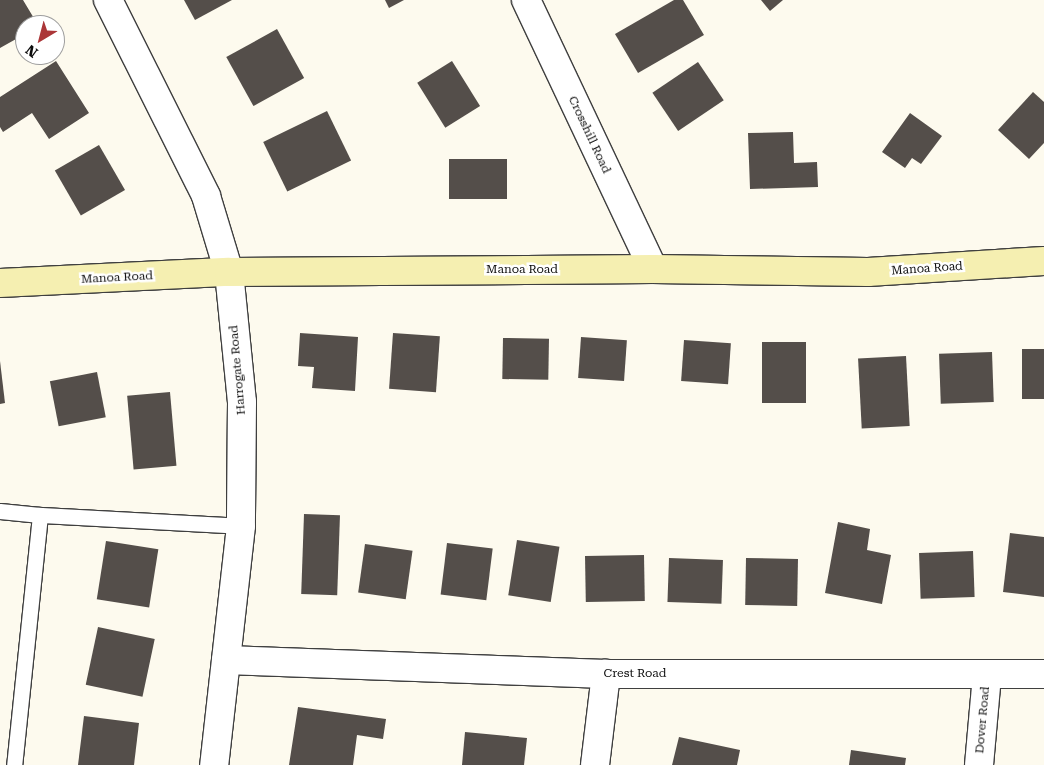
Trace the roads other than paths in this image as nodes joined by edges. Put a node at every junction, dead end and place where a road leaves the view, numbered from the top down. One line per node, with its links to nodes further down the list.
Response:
1 (108, 0): 5 (street, Harrogate Road)
2 (526, 0): 4 (street, Crosshill Road)
3 (1044, 261): 4 (main road, Manoa Road)
4 (653, 269): 5 (main road, Manoa Road)
5 (229, 272): 6 (main road, Manoa Road); 9 (street, Harrogate Road)
6 (0, 283)
7 (0, 511): 8 (lane)
8 (40, 515): 9 (lane); 14 (lane)
9 (241, 526): 10 (street, Harrogate Road)
10 (226, 660): 11 (street, Crest Road); 15 (street, Harrogate Road)
11 (606, 674): 12 (street, Crest Road); 16 (street)
12 (987, 674): 13 (street, Crest Road); 17 (street, Dover Road)
13 (1044, 674)
14 (14, 765)
15 (214, 765)
16 (595, 765)
17 (979, 765)

